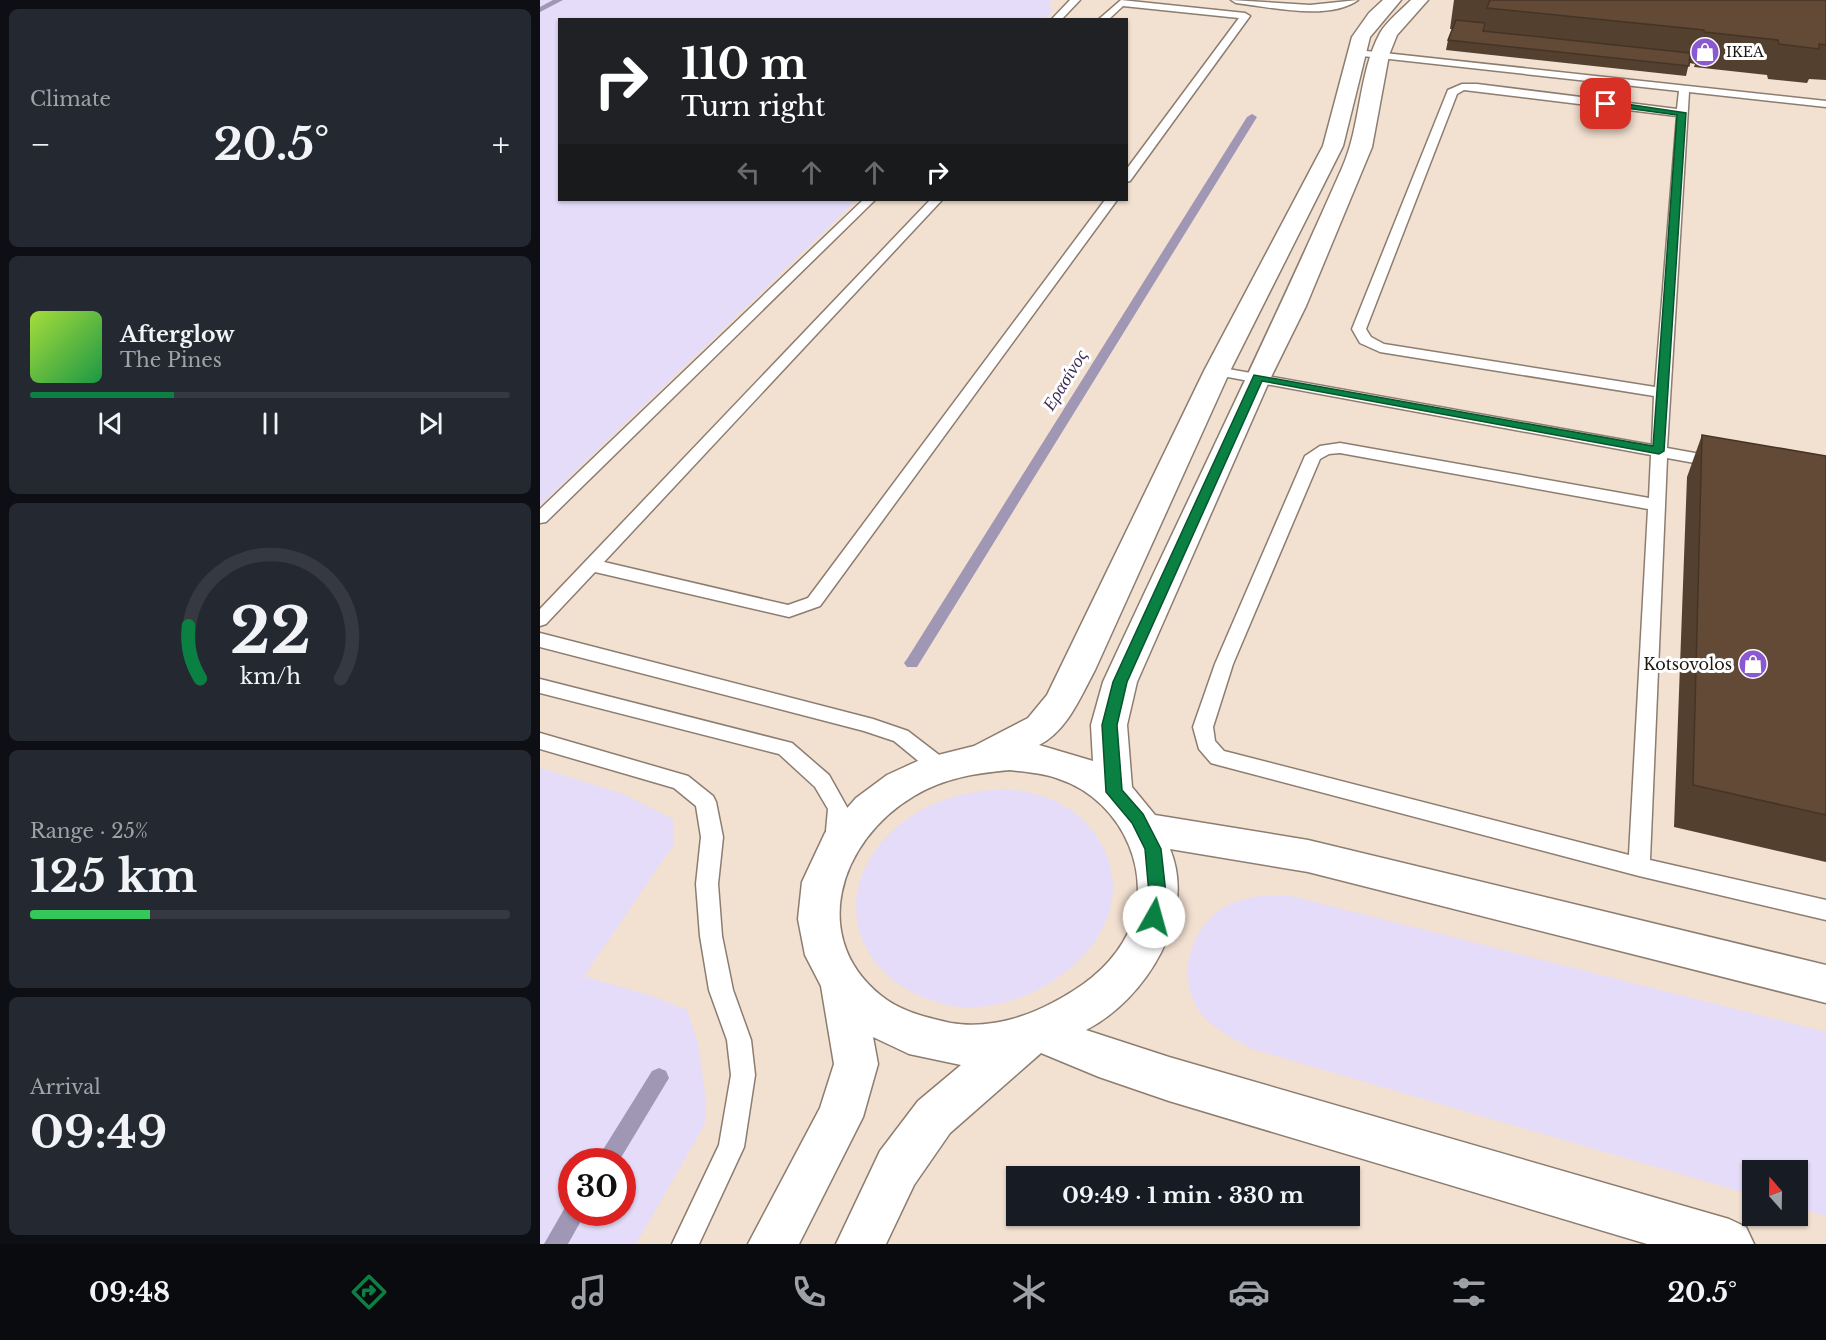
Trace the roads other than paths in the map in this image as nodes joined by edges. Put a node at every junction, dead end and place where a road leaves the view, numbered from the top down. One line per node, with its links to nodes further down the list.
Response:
1 (1075, 0): 6 (lane)
2 (1236, 0): 3 (lane)
3 (1353, 0)
4 (1394, 0): 8 (street)
5 (1420, 0): 8 (street)
6 (1057, 18)
7 (1104, 18): 12 (lane)
8 (1369, 54): 9 (lane); 16 (street); 17 (street)
9 (1684, 89): 10 (lane); 11 (lane)
10 (1826, 104)
11 (1682, 113): 18 (lane); 18 (lane)
12 (1128, 175)
13 (868, 201): 22 (lane)
14 (935, 201): 23 (lane)
15 (1110, 201): 23 (lane)
16 (1217, 371): 17 (lane); 28 (street)
17 (1258, 377): 19 (lane); 30 (street)
18 (1662, 393): 19 (lane)
19 (1659, 451): 20 (lane); 21 (lane)
20 (1729, 464)
21 (1656, 505): 33 (lane); 33 (lane)
22 (540, 518)
23 (591, 565): 24 (lane)
24 (540, 620)
25 (540, 640): 29 (lane)
26 (540, 686): 32 (lane)
27 (540, 741): 38 (lane)
28 (981, 758): 29 (street); 30 (street)
29 (940, 767): 32 (street)
30 (1114, 792): 31 (street)
31 (1144, 829): 35 (street); 37 (street)
32 (835, 852): 36 (street)
33 (1639, 867): 34 (lane)
34 (1826, 910)
35 (1826, 984)
36 (842, 986): 37 (street); 39 (street)
37 (1034, 1034): 40 (street); 41 (street)
38 (685, 1244)
39 (773, 1244)
40 (861, 1244)
41 (1729, 1244)

